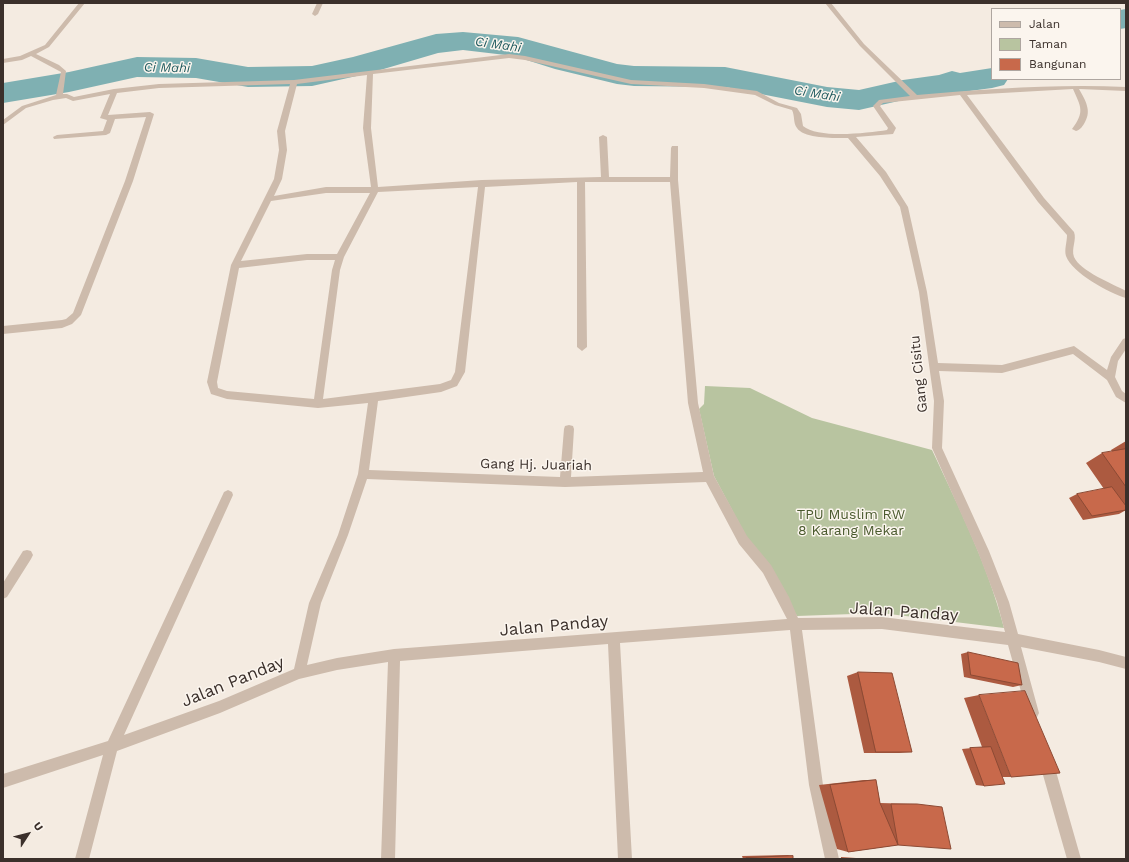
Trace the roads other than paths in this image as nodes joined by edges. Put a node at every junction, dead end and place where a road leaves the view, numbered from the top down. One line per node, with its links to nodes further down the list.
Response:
1 (82, 3): 5 (street)
2 (320, 3): 4 (street)
3 (828, 3): 14 (street)
4 (315, 14)
5 (32, 54): 6 (street); 13 (street)
6 (3, 61)
7 (370, 73): 8 (street); 18 (street); 26 (street)
8 (294, 82): 11 (street); 27 (street)
9 (1075, 87): 10 (street); 12 (street); 17 (street)
10 (1126, 89)
11 (114, 91): 13 (street); 15 (street)
12 (962, 93): 14 (street); 30 (street)
13 (59, 96): 16 (street)
14 (914, 96): 18 (street)
15 (112, 117): 19 (street); 31 (street)
16 (3, 124)
17 (1076, 129)
18 (850, 135): 34 (street, Gang Cisitu)
19 (57, 137)
20 (603, 137): 23 (street)
21 (675, 148): 24 (street)
22 (581, 179): 23 (street); 25 (street); 33 (street)
23 (605, 179): 24 (street)
24 (674, 180): 41 (street)
25 (482, 184): 26 (street); 37 (street)
26 (374, 190): 27 (street); 28 (street)
27 (269, 199): 29 (street)
28 (340, 257): 29 (street); 38 (street)
29 (235, 265): 38 (street)
30 (1126, 294)
31 (3, 330)
32 (1126, 342): 35 (street)
33 (582, 347)
34 (934, 367): 35 (street); 48 (street, Gang Cisitu)
35 (1110, 377): 36 (street)
36 (1122, 396)
37 (374, 398): 38 (street); 40 (street)
38 (318, 404)
39 (569, 429): 42 (street)
40 (363, 474): 42 (street, Gang Hj. Juariah); 51 (street)
41 (709, 477): 42 (street, Gang Hj. Juariah); 46 (street)
42 (565, 482)
43 (228, 496): 54 (street)
44 (27, 555): 45 (street)
45 (3, 593)
46 (795, 624): 47 (street, Jalan Panday); 48 (street, Jalan Panday); 59 (street)
47 (614, 638): 49 (street, Jalan Panday); 58 (street)
48 (1012, 639): 50 (street, Jalan Panday); 52 (street, Gang Cisitu)
49 (394, 655): 51 (street, Jalan Panday); 57 (street)
50 (1126, 663)
51 (299, 674): 54 (street, Jalan Panday)
52 (1036, 722)
53 (1042, 745): 60 (street)
54 (112, 746): 55 (street, Jalan Panday); 56 (street)
55 (3, 781)
56 (82, 859)
57 (388, 859)
58 (625, 859)
59 (832, 859)
60 (1074, 859)

